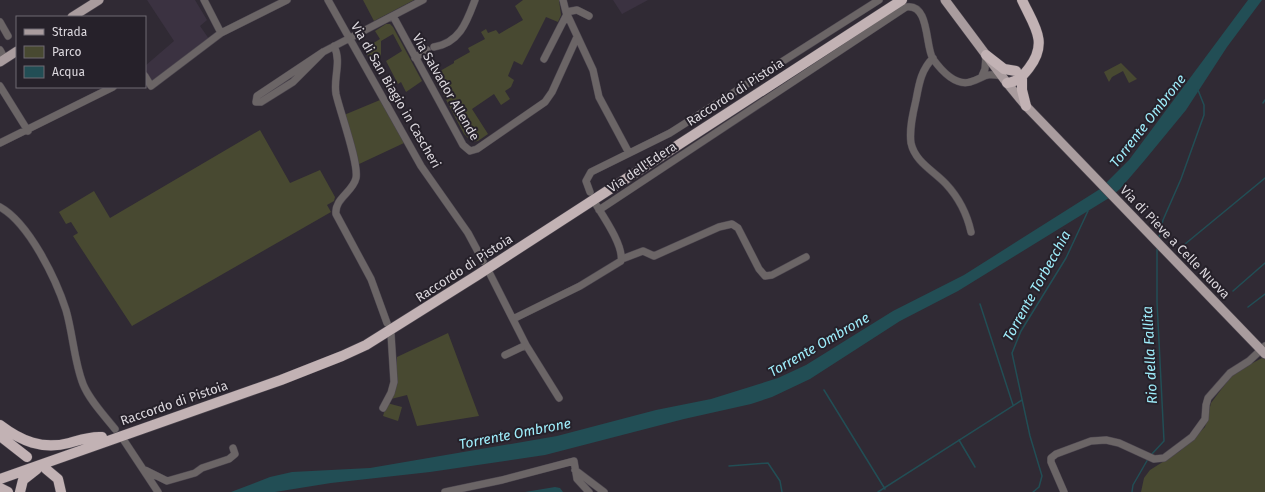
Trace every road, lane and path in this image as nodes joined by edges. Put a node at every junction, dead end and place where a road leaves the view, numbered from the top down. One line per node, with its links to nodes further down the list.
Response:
1 (99, 0): 13 (main road)
2 (204, 0): 19 (street)
3 (287, 0): 19 (street)
4 (328, 0): 22 (street, Via di San Biagio in Cascheri)
5 (423, 0): 16 (street)
6 (475, 0): 27 (street)
7 (563, 0): 14 (street)
8 (879, 0): 41 (street, Via dell'Edera)
9 (891, 0): 62 (highway, Raccordo di Pistoia)
10 (902, 0): 65 (highway, Raccordo di Pistoia)
11 (945, 0): 26 (main road, Via di Pieve a Celle Nuova)
12 (1022, 0): 31 (highway)
13 (89, 3): 15 (main road)
14 (567, 13): 17 (street); 21 (street); 29 (street)
15 (73, 16)
16 (393, 16): 22 (street); 27 (street, Via Salvador Allende)
17 (590, 16)
18 (0, 22): 20 (street)
19 (221, 33): 33 (street)
20 (8, 36)
21 (577, 36): 27 (street, Via Salvador Allende); 41 (street)
22 (349, 39): 23 (street); 49 (street, Via di San Biagio in Cascheri)
23 (334, 46): 35 (street); 52 (street)
24 (0, 50): 30 (street)
25 (16, 52): 30 (main road)
26 (986, 54): 31 (highway); 32 (street); 34 (main road, Via di Pieve a Celle Nuova)
27 (418, 57)
28 (932, 58): 32 (street); 45 (street, Via dell'Edera); 46 (street)
29 (544, 59)
30 (3, 60)
31 (1019, 75): 34 (highway); 38 (highway)
32 (982, 76): 34 (street)
33 (146, 77)
34 (1004, 80): 38 (main road, Via di Pieve a Celle Nuova)
35 (282, 85)
36 (0, 86): 39 (street)
37 (111, 88): 39 (street)
38 (1026, 106): 55 (main road, Via di Pieve a Celle Nuova)
39 (28, 131): 40 (street)
40 (0, 143)
41 (629, 153): 42 (street, Via dell'Edera)
42 (590, 192)
43 (595, 203): 45 (street)
44 (0, 207): 60 (street)
45 (599, 210): 48 (street)
46 (972, 232)
47 (806, 257): 48 (street)
48 (622, 259): 51 (street)
49 (483, 261)
50 (489, 272): 51 (street)
51 (513, 319): 54 (street)
52 (387, 323)
53 (391, 334): 58 (street)
54 (526, 345): 56 (street); 57 (street)
55 (1264, 350): 82 (street)
56 (505, 355)
57 (559, 398)
58 (383, 408)
59 (0, 425): 62 (highway)
60 (115, 429)
61 (0, 436): 66 (highway)
62 (102, 437): 70 (highway, Raccordo di Pistoia)
63 (123, 439): 68 (street)
64 (233, 448): 68 (street)
65 (64, 456): 71 (highway, Raccordo di Pistoia); 76 (highway)
66 (27, 457)
67 (46, 469): 77 (highway)
68 (143, 469): 74 (street)
69 (575, 470): 72 (street); 78 (street); 81 (street)
70 (0, 473)
71 (0, 479)
72 (579, 483): 79 (street); 80 (street)
73 (0, 488): 75 (highway)
74 (156, 489)
75 (8, 492)
76 (20, 492)
77 (61, 492)
78 (445, 492)
79 (580, 492)
80 (589, 492)
81 (604, 492)
82 (1064, 492)

